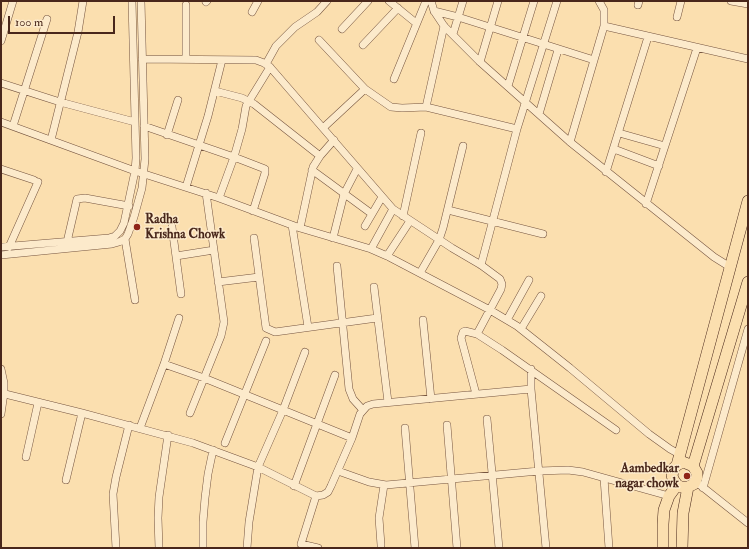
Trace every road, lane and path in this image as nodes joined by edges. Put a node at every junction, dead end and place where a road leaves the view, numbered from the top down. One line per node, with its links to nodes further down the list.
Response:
1 (12, 1): 35 (street)
2 (83, 1): 55 (street)
3 (132, 1): 60 (street)
4 (141, 1): 40 (street)
5 (258, 1): 22 (street)
6 (327, 1): 46 (street)
7 (368, 1): 30 (street)
8 (389, 1): 20 (street)
9 (426, 1): 26 (street)
10 (430, 1): 21 (street)
11 (463, 1): 23 (street)
12 (498, 1): 29 (street)
13 (534, 1): 33 (street)
14 (557, 1): 37 (street)
15 (600, 1): 28 (street)
16 (681, 1): 24 (street)
17 (731, 1): 18 (street)
18 (748, 4)
19 (186, 5): 41 (street)
20 (398, 8): 26 (street); 36 (street)
21 (434, 11): 23 (street); 27 (street)
22 (252, 12)
23 (458, 17): 29 (street); 31 (street)
24 (677, 17)
25 (47, 20): 51 (street)
26 (416, 23): 47 (street)
27 (444, 26): 31 (street); 57 (street)
28 (604, 26): 32 (street); 44 (street)
29 (490, 28): 33 (street); 45 (street)
30 (342, 29)
31 (452, 34): 45 (street)
32 (648, 37): 38 (street); 66 (street)
33 (524, 38): 37 (street); 49 (street)
34 (320, 40): 50 (street)
35 (1, 41)
36 (363, 45)
37 (544, 45): 39 (street); 56 (street)
38 (697, 48): 42 (street); 73 (street)
39 (558, 50): 44 (street); 58 (street)
40 (142, 59): 41 (street); 62 (street)
41 (186, 59): 43 (street)
42 (748, 59)
43 (222, 60): 46 (street); 52 (street)
44 (594, 60): 70 (street)
45 (480, 62): 49 (street)
46 (268, 66): 54 (street); 63 (street)
47 (394, 79)
48 (1, 83): 51 (street)
49 (508, 86): 56 (street)
50 (365, 89): 57 (street); 63 (street)
51 (25, 91): 55 (street); 61 (street)
52 (215, 91): 54 (street); 71 (street)
53 (178, 100): 67 (street)
54 (249, 101): 75 (street); 76 (street)
55 (60, 102): 60 (street); 68 (street)
56 (526, 102): 58 (street); 64 (street)
57 (426, 107): 64 (street)
58 (539, 114): 70 (street)
59 (1, 122): 61 (street)
60 (135, 122): 81 (street)
61 (13, 126): 68 (street)
62 (144, 126): 67 (street); 83 (street)
63 (324, 128): 69 (street)
64 (517, 129): 98 (street)
65 (421, 133): 96 (street)
66 (619, 133): 73 (street); 74 (street)
67 (167, 135): 71 (street)
68 (51, 140): 81 (street)
69 (334, 140): 75 (street); 79 (street)
70 (570, 142): 82 (street)
71 (199, 146): 76 (street); 84 (street)
72 (463, 146): 94 (street)
73 (665, 146): 77 (street)
74 (614, 149): 77 (street); 82 (street)
75 (320, 156): 80 (street)
76 (234, 157): 88 (street); 93 (street)
77 (659, 166): 90 (street)
78 (1, 169): 109 (street)
79 (357, 169): 86 (street); 87 (street)
80 (312, 170): 86 (street); 102 (street)
81 (135, 171): 83 (street); 91 (street)
82 (606, 172): 90 (street)
83 (144, 174): 84 (street); 104 (street)
84 (186, 187): 85 (street)
85 (206, 193): 88 (street); 111 (street)
86 (344, 194): 95 (street); 106 (street)
87 (382, 197): 92 (street); 95 (street)
88 (219, 198): 93 (street)
89 (748, 201): 117 (highway)
90 (646, 204): 117 (street)
91 (129, 206): 108 (street); 108 (street)
92 (394, 209): 96 (street); 110 (street)
93 (253, 210): 99 (street)
94 (448, 210): 98 (street); 107 (street)
95 (372, 214): 101 (street)
96 (403, 216): 97 (street)
97 (410, 221): 107 (street); 114 (street)
98 (493, 221): 103 (street); 115 (street)
99 (292, 225): 102 (street); 133 (street)
100 (172, 226): 113 (street)
101 (365, 226)
102 (300, 228): 106 (street)
103 (543, 234)
104 (124, 238): 112 (street); 126 (street)
105 (254, 238): 119 (street)
106 (333, 238): 110 (street)
107 (439, 240): 115 (street); 118 (street)
108 (67, 242): 109 (street)
109 (5, 247)
110 (371, 249): 114 (street)
111 (214, 250): 113 (street); 121 (street)
112 (1, 255)
113 (176, 256): 124 (street)
114 (387, 256): 118 (street)
115 (481, 265): 127 (street)
116 (337, 266): 132 (street)
117 (730, 267): 168 (highway)
118 (420, 273): 127 (street)
119 (259, 277): 121 (street); 133 (street)
120 (529, 280): 131 (street)
121 (218, 282): 144 (street)
122 (748, 282): 171 (highway)
123 (374, 287): 129 (street)
124 (181, 294)
125 (541, 296): 134 (street)
126 (135, 300)
127 (490, 310): 131 (street); 136 (street)
128 (179, 318): 140 (street)
129 (377, 318): 132 (street); 151 (street)
130 (424, 320): 149 (street)
131 (508, 320): 134 (street)
132 (343, 322): 133 (street); 152 (street)
133 (308, 327)
134 (521, 329): 168 (street)
135 (748, 330): 137 (street)
136 (476, 334): 142 (street); 148 (street)
137 (747, 340): 181 (street)
138 (266, 341): 147 (street)
139 (306, 352): 153 (street)
140 (164, 364): 144 (street); 161 (street)
141 (1, 369): 146 (street)
142 (531, 369): 145 (street); 163 (street)
143 (335, 375): 158 (street)
144 (204, 378): 147 (street); 155 (street)
145 (531, 389): 148 (street); 174 (street)
146 (3, 393): 150 (street); 156 (street)
147 (244, 394): 153 (street); 166 (street)
148 (476, 394): 149 (street)
149 (431, 399): 151 (street)
150 (38, 402): 154 (street); 169 (street)
151 (388, 402): 152 (street)
152 (362, 409): 165 (street)
153 (283, 410): 158 (street); 172 (street)
154 (82, 413): 159 (street); 177 (street)
155 (190, 413)
156 (1, 414)
157 (487, 419): 175 (street)
158 (318, 424): 165 (street); 182 (street)
159 (129, 425): 161 (street); 188 (street)
160 (447, 425): 178 (street)
161 (140, 428): 164 (street)
162 (405, 428): 179 (street)
163 (616, 430)
164 (168, 435): 167 (street); 189 (street)
165 (352, 438): 173 (street)
166 (225, 443)
167 (213, 450): 172 (street); 190 (street)
168 (679, 454): 170 (highway)
169 (26, 458)
170 (677, 465): 171 (highway); 181 (highway)
171 (693, 466): 181 (highway)
172 (258, 467): 182 (street); 191 (street)
173 (338, 471): 180 (street); 183 (street)
174 (539, 471): 175 (street); 176 (street); 196 (street)
175 (493, 475): 178 (street); 195 (street)
176 (604, 478): 184 (street); 197 (street)
177 (66, 480)
178 (451, 480): 179 (street); 194 (street)
179 (411, 483): 180 (street); 193 (street)
180 (384, 485): 186 (street)
181 (691, 485): 184 (highway); 185 (street); 199 (highway)
182 (294, 486): 183 (street)
183 (316, 496): 187 (street)
184 (669, 496): 198 (highway)
185 (748, 523)
186 (381, 545)
187 (301, 546): 192 (street)
188 (116, 548)
189 (159, 548)
190 (203, 548)
191 (248, 548)
192 (318, 548)
193 (415, 548)
194 (457, 548)
195 (499, 548)
196 (546, 548)
197 (609, 548)
198 (663, 548)
199 (682, 548)

